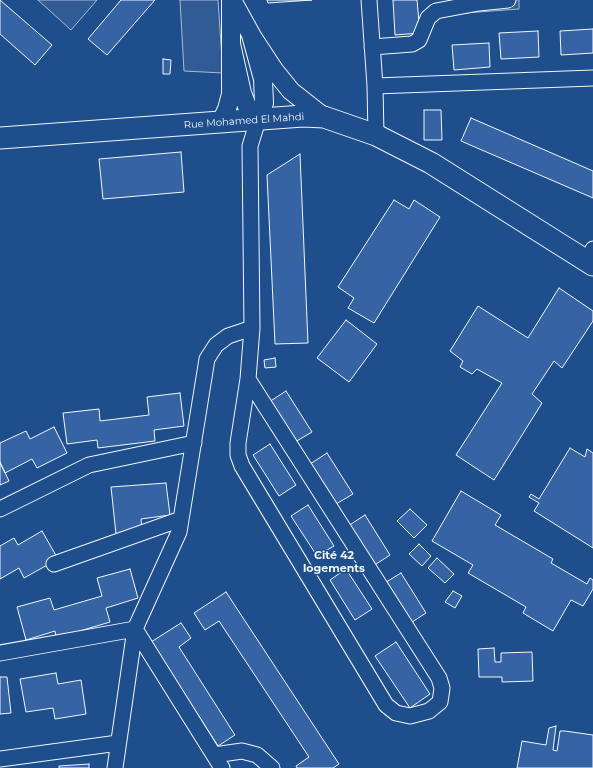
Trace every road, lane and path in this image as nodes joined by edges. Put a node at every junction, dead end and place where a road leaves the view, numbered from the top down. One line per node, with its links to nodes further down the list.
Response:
1 (232, 0): 5 (street); 6 (street)
2 (369, 0): 7 (street)
3 (508, 0): 4 (street)
4 (479, 1): 7 (street)
5 (251, 35): 10 (street); 11 (street)
6 (231, 44): 11 (street); 12 (street)
7 (372, 47): 9 (street)
8 (593, 78): 9 (street)
9 (375, 86): 13 (street)
10 (324, 117): 11 (main road, Rue Mohamed El Mahdi); 13 (main road, Rue Mohamed El Mahdi)
11 (258, 120): 12 (main road, Rue Mohamed El Mahdi); 16 (street)
12 (221, 122): 14 (main road, Rue Mohamed El Mahdi)
13 (376, 135): 15 (main road, Rue Mohamed El Mahdi)
14 (0, 138)
15 (591, 259)
16 (252, 328): 17 (street); 18 (street)
17 (248, 380): 17 (street)
18 (194, 443): 19 (street); 20 (street)
19 (0, 509)
20 (182, 518): 21 (street); 22 (street)
21 (54, 564)
22 (135, 629): 23 (street); 24 (street); 25 (street)
23 (0, 653)
24 (118, 743): 26 (street); 27 (street)
25 (214, 755): 28 (street); 29 (street)
26 (0, 759)
27 (115, 768)
28 (222, 768)
29 (272, 768)

